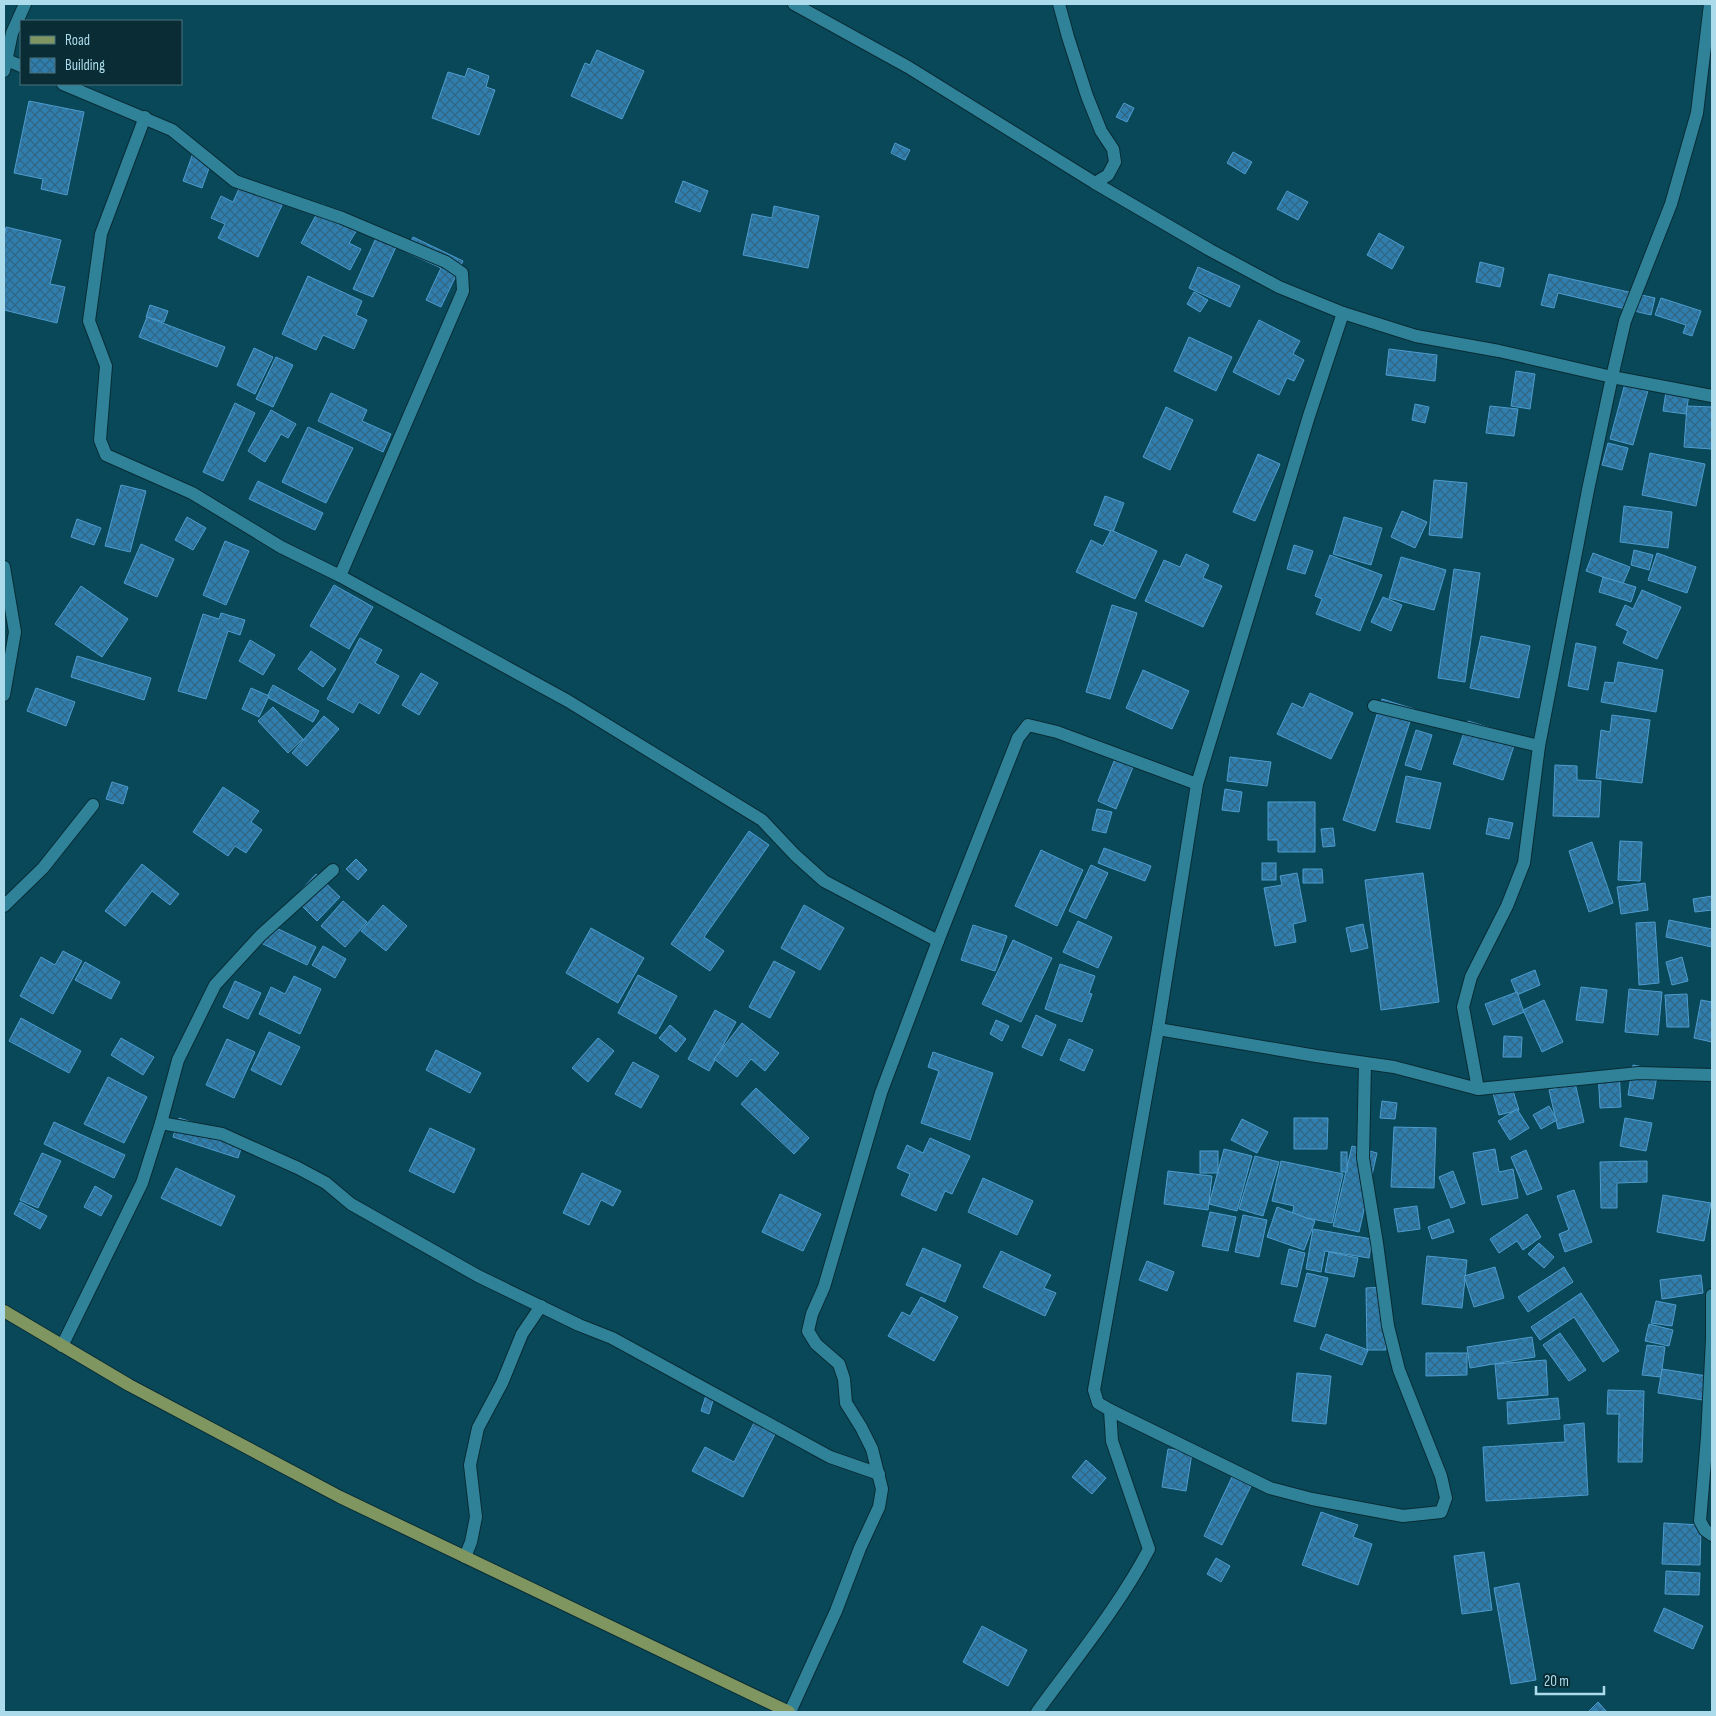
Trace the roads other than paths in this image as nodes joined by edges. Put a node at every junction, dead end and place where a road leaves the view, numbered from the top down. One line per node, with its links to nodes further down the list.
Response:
1 (25, 4): 5 (street)
2 (794, 4): 9 (street)
3 (1059, 4): 9 (street)
4 (1710, 4): 11 (street)
5 (5, 66): 6 (street)
6 (20, 66)
7 (65, 85): 8 (street)
8 (145, 117): 14 (street); 14 (street)
9 (1095, 184): 10 (street)
10 (1343, 313): 11 (street); 18 (street)
11 (1612, 377): 12 (street); 17 (street)
12 (1712, 396)
13 (4, 567): 15 (street)
14 (340, 576): 22 (street)
15 (4, 694)
16 (1374, 706): 17 (street)
17 (1539, 746): 26 (street)
18 (1197, 784): 22 (street); 23 (street)
19 (93, 805): 21 (street)
20 (333, 870): 27 (street)
21 (4, 906)
22 (938, 940): 34 (street)
23 (1158, 1030): 24 (street); 33 (street)
24 (1365, 1063): 26 (street); 33 (street)
25 (1712, 1075): 26 (street)
26 (1478, 1089)
27 (161, 1123): 29 (street); 32 (street)
28 (1712, 1295): 31 (street)
29 (541, 1306): 34 (street); 36 (street)
30 (4, 1310): 32 (main road)
31 (1712, 1339): 35 (street)
32 (62, 1346): 36 (main road)
33 (1110, 1410): 39 (street)
34 (879, 1474): 38 (street)
35 (1712, 1535)
36 (466, 1557): 37 (main road)
37 (773, 1709): 38 (main road)
38 (789, 1712)
39 (1037, 1712)

